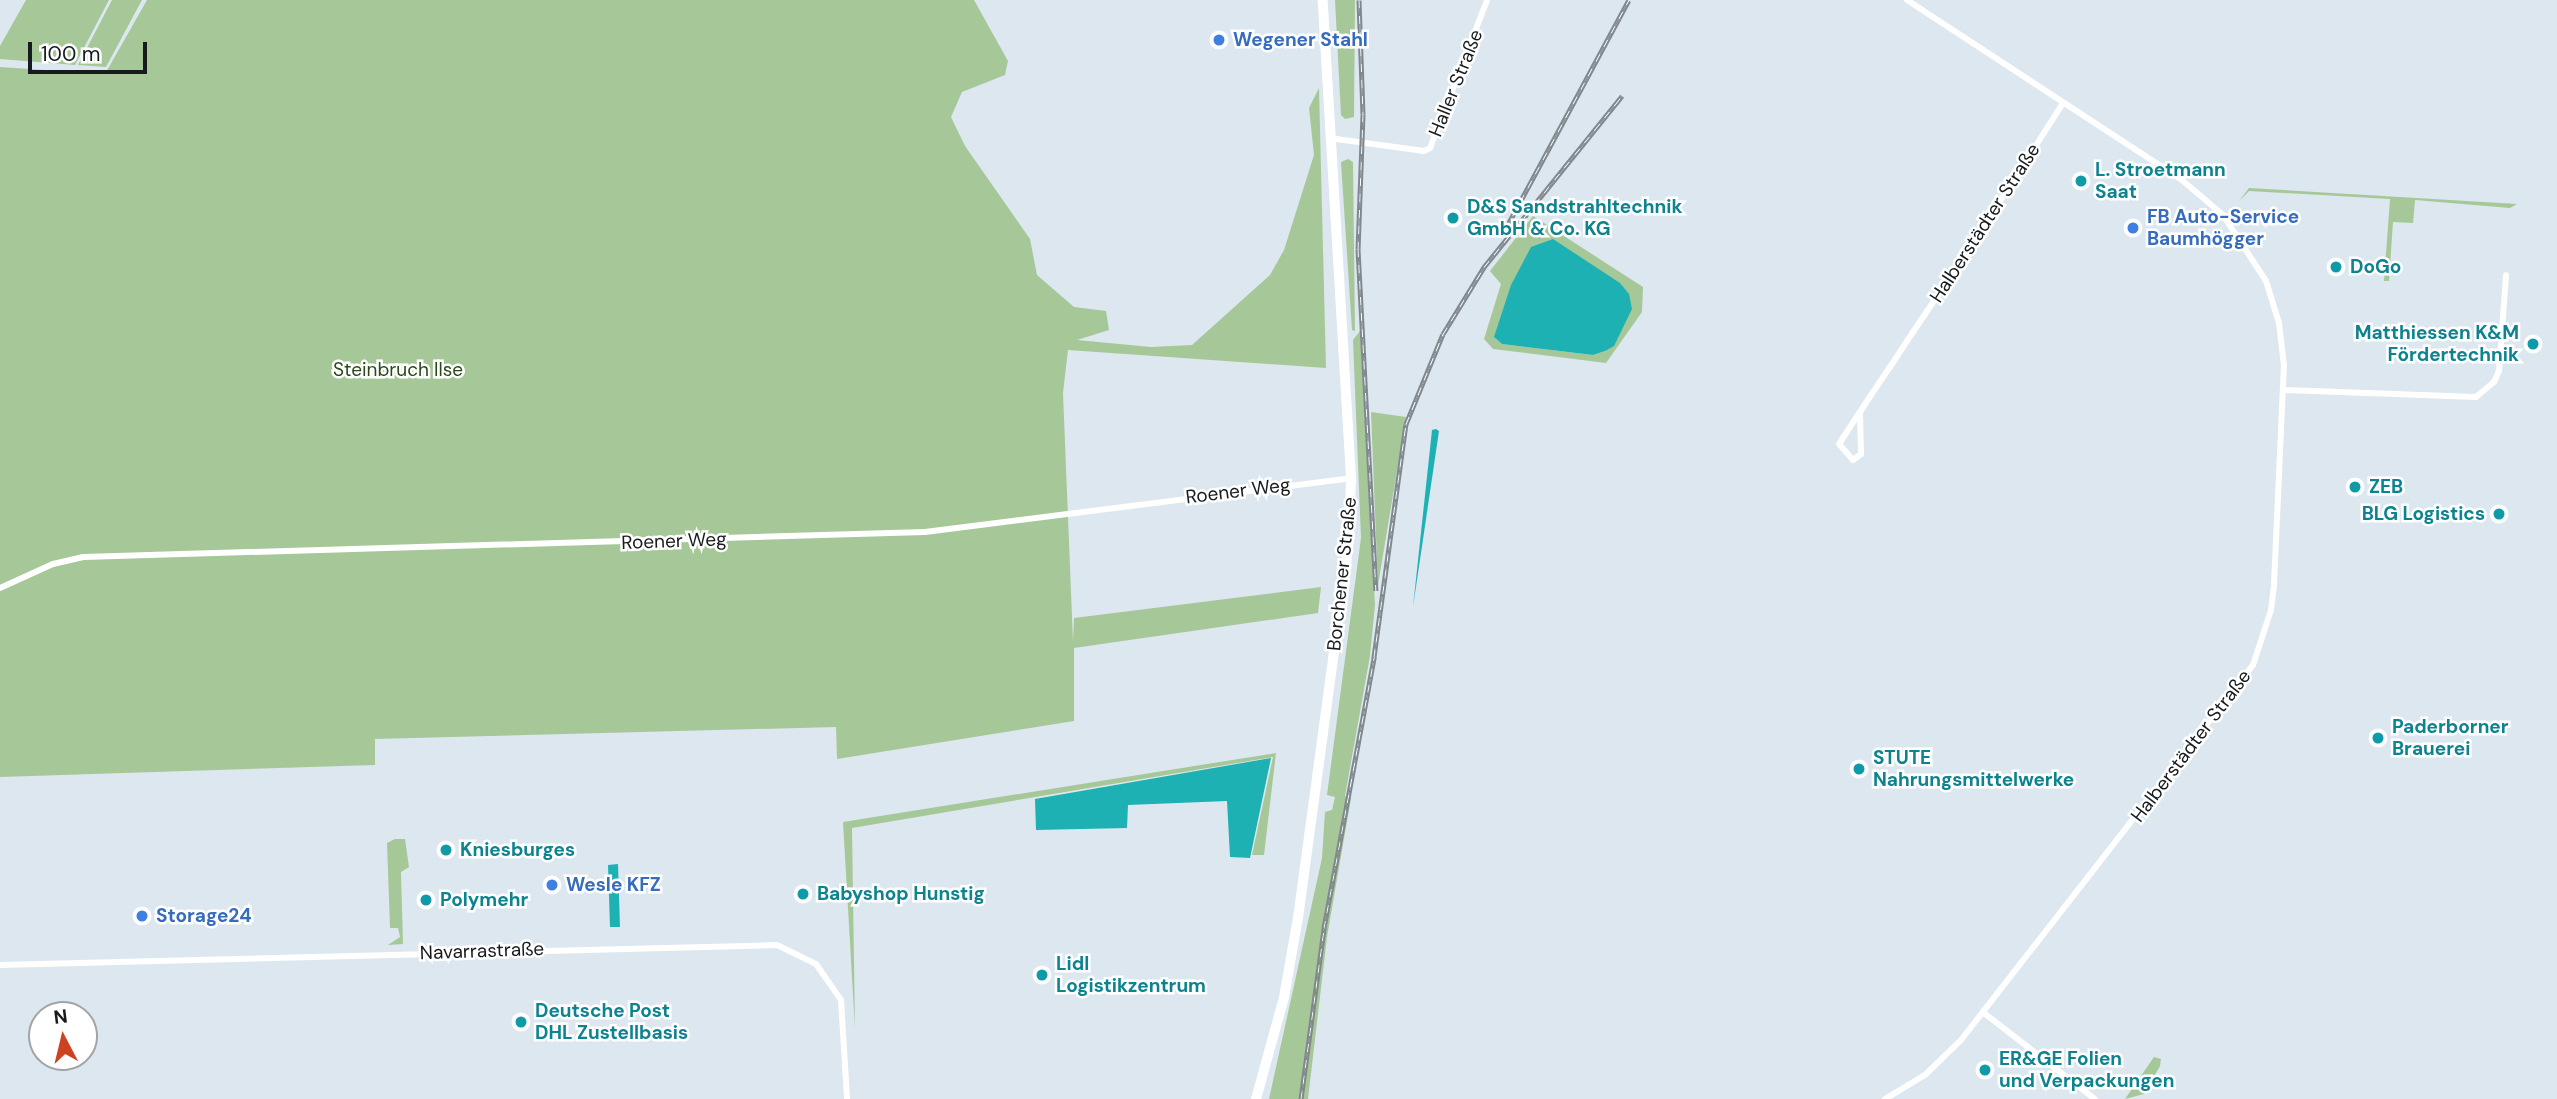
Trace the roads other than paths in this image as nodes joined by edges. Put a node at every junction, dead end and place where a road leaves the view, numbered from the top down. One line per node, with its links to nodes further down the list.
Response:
1 (1323, 0): 7 (main road, Borchener Straße)
2 (1487, 0): 7 (street, Haller Straße)
3 (1907, 0): 4 (street, Halberstädter Straße)
4 (1924, 12): 5 (street); 6 (street, Halberstädter Straße)
5 (1919, 20)
6 (2063, 103): 9 (street, Halberstädter Straße); 10 (street, Halberstädter Straße)
7 (1329, 138): 11 (main road, Borchener Straße)
8 (2506, 275): 9 (street)
9 (2283, 390): 14 (street, Halberstädter Straße)
10 (1860, 412): 10 (street, Halberstädter Straße)
11 (1351, 478): 12 (street, Roener Weg); 16 (main road, Borchener Straße)
12 (0, 588)
13 (0, 965): 15 (street, Navarrastraße)
14 (1984, 1013): 17 (street, Halberstädter Straße); 18 (street)
15 (847, 1099)
16 (1255, 1099)
17 (1885, 1099)
18 (2095, 1099)

